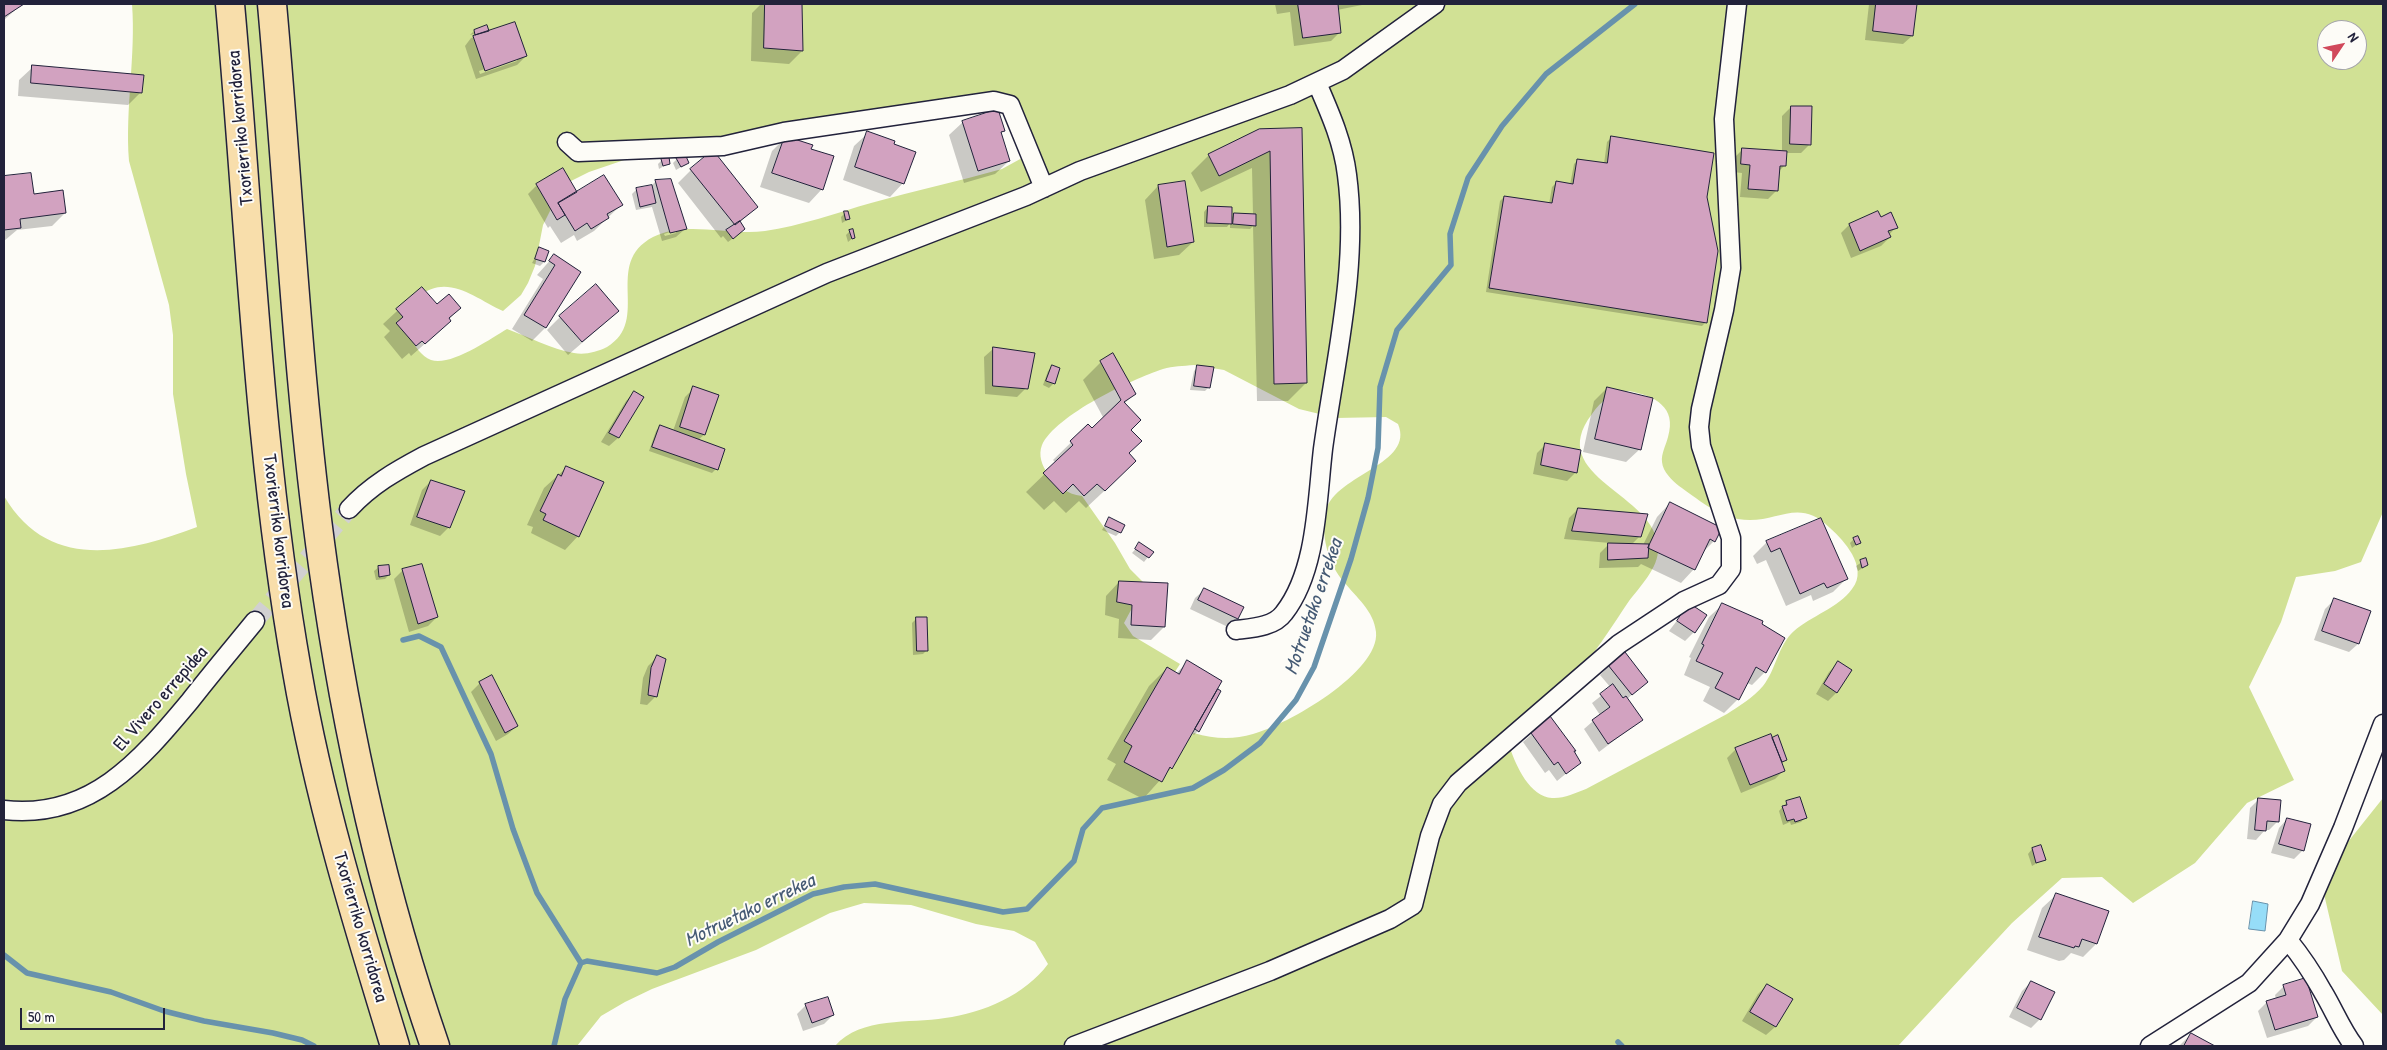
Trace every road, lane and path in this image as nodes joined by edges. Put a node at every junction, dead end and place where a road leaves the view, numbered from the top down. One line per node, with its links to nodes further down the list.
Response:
1 (230, 4): 14 (highway, Txorierriko korridorea)
2 (272, 4): 15 (highway, Txorierriko korridorea)
3 (1435, 4): 5 (street)
4 (1737, 4): 16 (street)
5 (1317, 83): 7 (street); 10 (street)
6 (568, 142): 7 (street)
7 (1044, 188): 8 (street)
8 (350, 509)
9 (255, 621): 12 (street, El Vivero errepidea)
10 (1236, 630)
11 (2383, 724): 13 (street)
12 (4, 810)
13 (2288, 940): 17 (street); 18 (street)
14 (396, 1046)
15 (435, 1046)
16 (1074, 1046)
17 (2150, 1046)
18 (2354, 1046)

